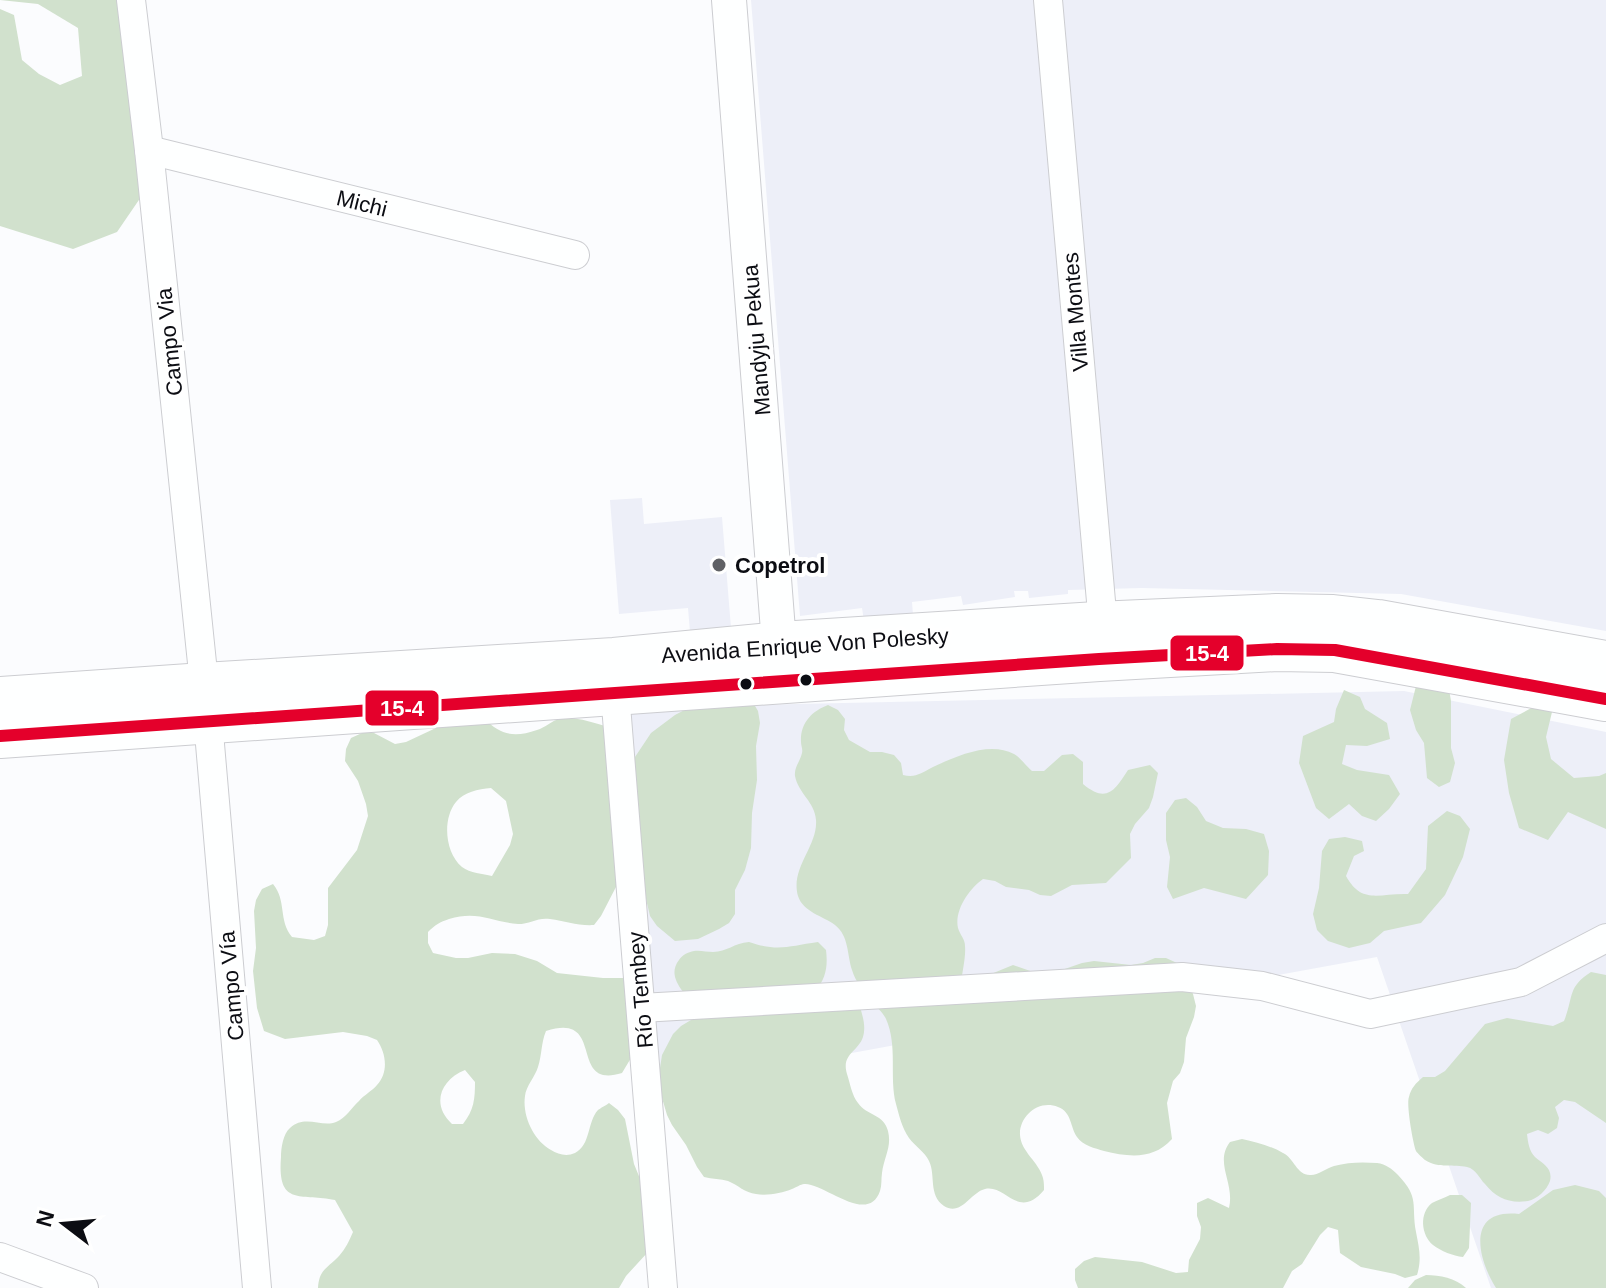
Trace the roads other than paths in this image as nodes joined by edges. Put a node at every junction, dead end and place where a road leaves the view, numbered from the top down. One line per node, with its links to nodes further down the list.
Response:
1 (131, 0): 4 (street, Campo Via)
2 (729, 0): 7 (street, Mandyju Pekua)
3 (1048, 0): 6 (street, Villa Montes)
4 (149, 150): 5 (street, Michi); 12 (street, Campo Via)
5 (575, 255)
6 (1103, 624): 7 (main road, Avenida Enrique Von Polesky); 8 (main road, Avenida Enrique Von Polesky)
7 (781, 662): 9 (main road, Avenida Enrique Von Polesky); 11 (main road, Avenida Enrique Von Polesky); 12 (main road, Avenida Enrique Von Polesky)
8 (1606, 663)
9 (615, 693): 12 (main road, Avenida Enrique Von Polesky); 15 (street, Río Tembey)
10 (0, 699): 12 (main road, Avenida Enrique Von Polesky)
11 (1606, 699)
12 (206, 703): 13 (main road, Avenida Enrique Von Polesky); 18 (street, Campo Vía)
13 (0, 736)
14 (1606, 938): 15 (street)
15 (641, 1008): 19 (street, Río Tembey)
16 (9, 1269): 17 (street)
17 (84, 1288)
18 (257, 1288)
19 (663, 1288)

